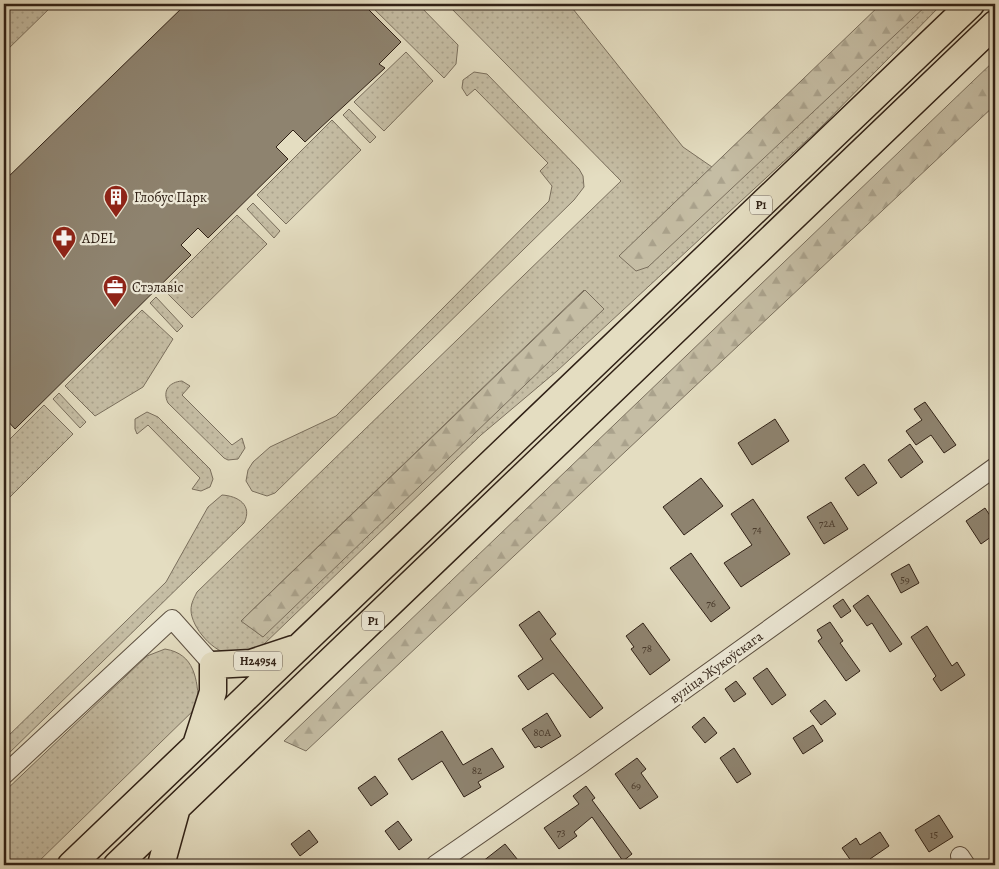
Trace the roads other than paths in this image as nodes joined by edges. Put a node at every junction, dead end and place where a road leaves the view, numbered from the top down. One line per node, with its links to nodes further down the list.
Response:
1 (971, 4): 4 (highway, Р1)
2 (995, 24): 8 (highway, Р1)
3 (995, 467): 12 (street, вуліца Жукоўскага)
4 (300, 647): 5 (highway, Н24954); 6 (highway, Р1)
5 (213, 665): 6 (highway); 7 (street)
6 (196, 745): 9 (highway, Р1)
7 (4, 775)
8 (177, 808): 10 (highway, Р1); 11 (highway)
9 (71, 865)
10 (117, 865)
11 (161, 865)
12 (435, 865)

